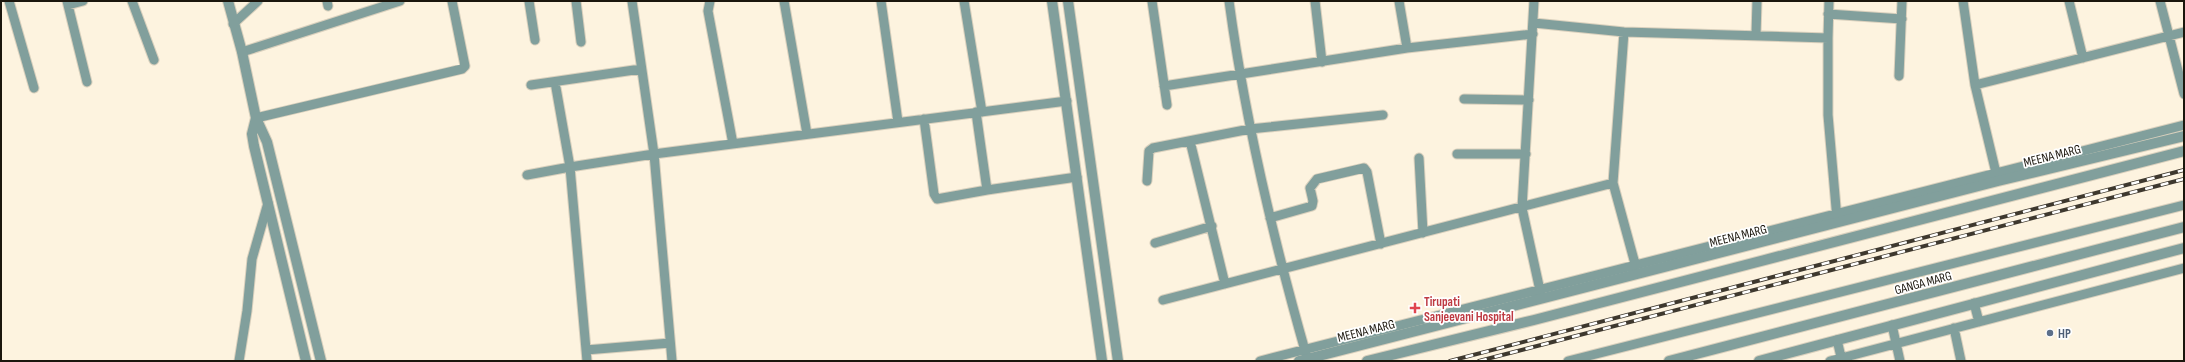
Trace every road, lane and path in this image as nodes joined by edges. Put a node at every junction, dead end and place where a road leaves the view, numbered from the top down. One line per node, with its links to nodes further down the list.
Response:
1 (9, 1): 55 (street)
2 (83, 1): 29 (street)
3 (132, 1): 45 (street)
4 (258, 1): 33 (street)
5 (400, 1): 43 (street)
6 (452, 1): 63 (street)
7 (529, 1): 40 (street)
8 (576, 1): 41 (street)
9 (632, 1): 47 (street)
10 (710, 1): 71 (street)
11 (784, 1): 68 (street)
12 (881, 1): 65 (street)
13 (964, 1): 61 (street)
14 (1052, 1): 58 (street)
15 (1068, 1): 119 (street)
16 (1152, 1): 54 (street)
17 (1229, 1): 48 (street)
18 (1315, 1): 46 (street)
19 (1399, 1): 42 (street)
20 (1534, 1): 32 (street)
21 (1757, 1): 37 (street)
22 (1829, 1): 30 (street)
23 (1902, 1): 24 (street); 31 (street)
24 (1912, 1)
25 (1963, 1): 52 (street)
26 (2070, 1): 44 (street)
27 (2160, 1): 38 (street)
28 (227, 2): 33 (street)
29 (67, 3): 50 (street)
30 (1828, 14): 31 (street); 39 (street)
31 (1902, 19): 49 (street)
32 (1534, 23): 34 (street); 36 (street)
33 (233, 24): 43 (street)
34 (1624, 32): 37 (street); 82 (street)
35 (2184, 32): 38 (street)
36 (1533, 34): 42 (street); 59 (street)
37 (1756, 35): 39 (street)
38 (2169, 36): 44 (street); 56 (street)
39 (1828, 38): 88 (street)
40 (535, 40)
41 (581, 42)
42 (1406, 48): 46 (street)
43 (242, 52): 63 (street)
44 (2083, 58): 52 (street)
45 (154, 60)
46 (1322, 62): 48 (street)
47 (641, 69): 51 (street); 73 (street)
48 (1238, 74): 54 (street); 67 (street)
49 (1899, 76)
50 (87, 82)
51 (555, 82): 53 (street); 77 (street)
52 (1975, 85): 80 (street)
53 (531, 86)
54 (1164, 86): 60 (street)
55 (34, 88)
56 (2184, 94)
57 (1464, 99): 59 (street)
58 (1067, 100): 61 (street); 79 (street)
59 (1529, 100): 75 (street)
60 (1167, 105)
61 (979, 112): 64 (street); 83 (street)
62 (1383, 115): 67 (street)
63 (256, 118): 84 (street); 115 (street)
64 (924, 119): 65 (street); 83 (street)
65 (898, 122): 68 (street)
66 (2184, 125): 80 (street)
67 (1250, 128): 70 (street); 87 (street)
68 (807, 134): 71 (street)
69 (2184, 136): 80 (street, MEENA MARG)
70 (1190, 141): 81 (street); 89 (street)
71 (733, 144): 73 (street)
72 (2184, 151): 99 (street)
73 (654, 154): 77 (street); 108 (street)
74 (1456, 154): 75 (street)
75 (1526, 154): 86 (street)
76 (1419, 158): 91 (street)
77 (570, 167): 78 (street); 110 (street)
78 (527, 175)
79 (1077, 177): 83 (street); 118 (street)
80 (1997, 177): 88 (street, MEENA MARG)
81 (1147, 180)
82 (1613, 183): 86 (street); 97 (street)
83 (987, 190)
84 (268, 203): 113 (street); 114 (street)
85 (2184, 205): 122 (street)
86 (1522, 208): 91 (street); 100 (street)
87 (1270, 218): 93 (street); 96 (street)
88 (1837, 218): 97 (street, MEENA MARG)
89 (1212, 226): 92 (street); 98 (street)
90 (2184, 227): 123 (street, GANGA MARG)
91 (1423, 233): 93 (street)
92 (1155, 243)
93 (1381, 244): 96 (street)
94 (2184, 248): 102 (street)
95 (2184, 268): 104 (street)
96 (1282, 270): 98 (street); 111 (street)
97 (1637, 270): 99 (street); 100 (street, MEENA MARG)
98 (1225, 284): 101 (street)
99 (1643, 291): 103 (street)
100 (1541, 294): 103 (street); 111 (street, MEENA MARG)
101 (1163, 300)
102 (1974, 304): 104 (street); 105 (street)
103 (1546, 317): 121 (street)
104 (1979, 322): 106 (street)
105 (1892, 326): 107 (street); 109 (street)
106 (1954, 328): 109 (street); 127 (street)
107 (1837, 340): 112 (street); 124 (street)
108 (670, 343): 110 (street); 117 (street)
109 (1896, 343): 112 (street); 126 (street)
110 (586, 350): 116 (street)
111 (1305, 358): 120 (street)
112 (1842, 360): 125 (street)
113 (239, 361)
114 (306, 361)
115 (321, 361)
116 (587, 361)
117 (672, 361)
118 (1102, 361)
119 (1118, 361)
120 (1260, 361)
121 (1367, 361)
122 (1568, 361)
123 (1669, 361)
124 (1759, 361)
125 (1830, 361)
126 (1900, 361)
127 (1961, 361)

